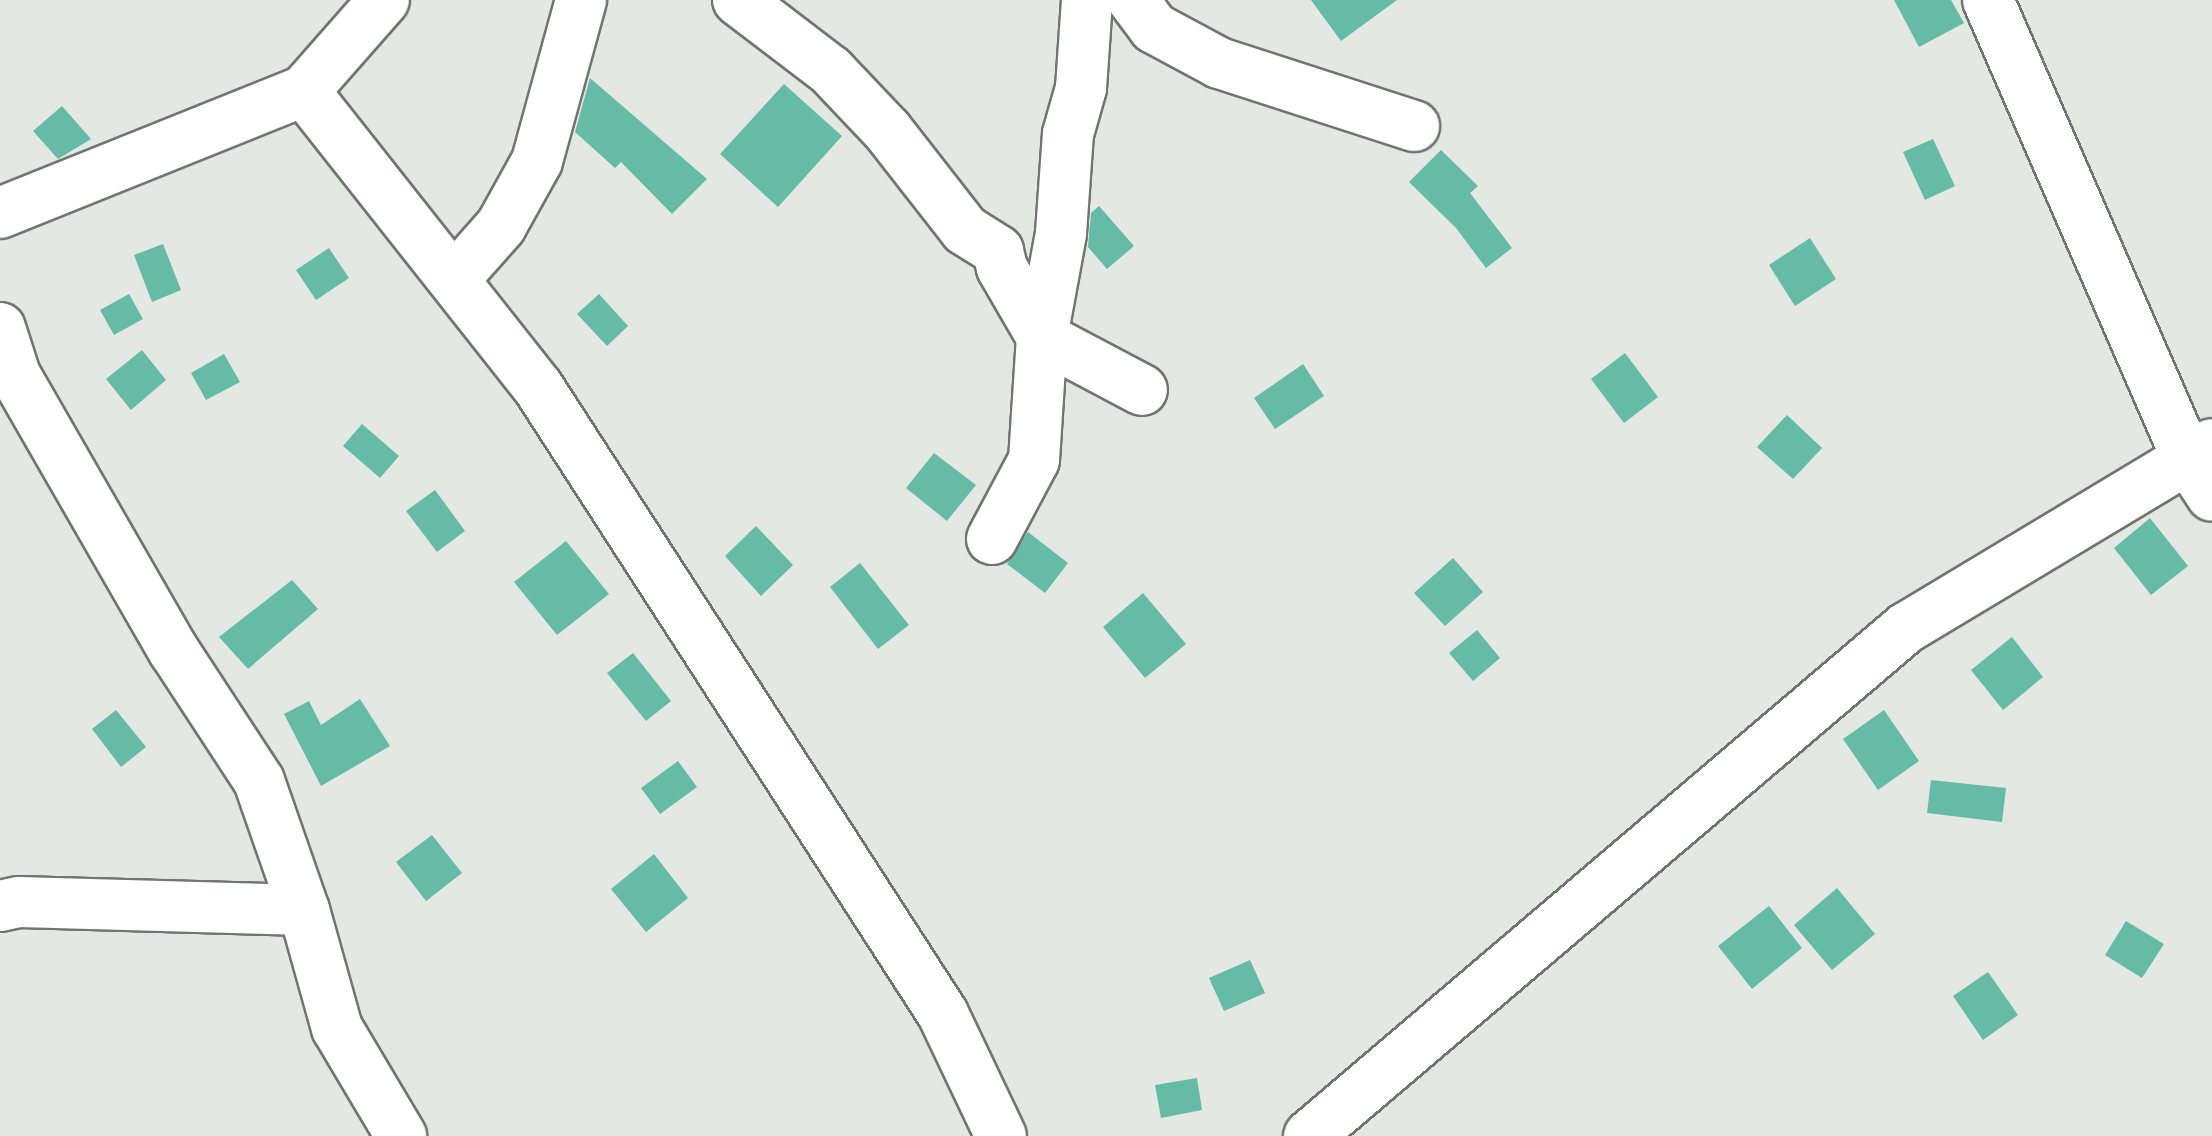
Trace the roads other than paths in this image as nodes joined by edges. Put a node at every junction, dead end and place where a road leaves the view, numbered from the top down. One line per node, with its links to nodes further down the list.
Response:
1 (384, 0): 7 (street)
2 (580, 0): 10 (street)
3 (738, 0): 12 (street)
4 (1087, 0): 12 (street)
5 (1133, 0): 8 (street)
6 (1988, 0): 14 (street)
7 (304, 90): 9 (street); 10 (street)
8 (1414, 126)
9 (0, 212)
10 (455, 278): 19 (street)
11 (0, 328): 17 (street)
12 (1042, 338): 13 (street); 15 (street)
13 (1142, 390)
14 (2204, 466): 20 (street)
15 (992, 539)
16 (0, 906): 17 (street)
17 (304, 910): 18 (street)
18 (401, 1136)
19 (1001, 1136)
20 (1309, 1136)

